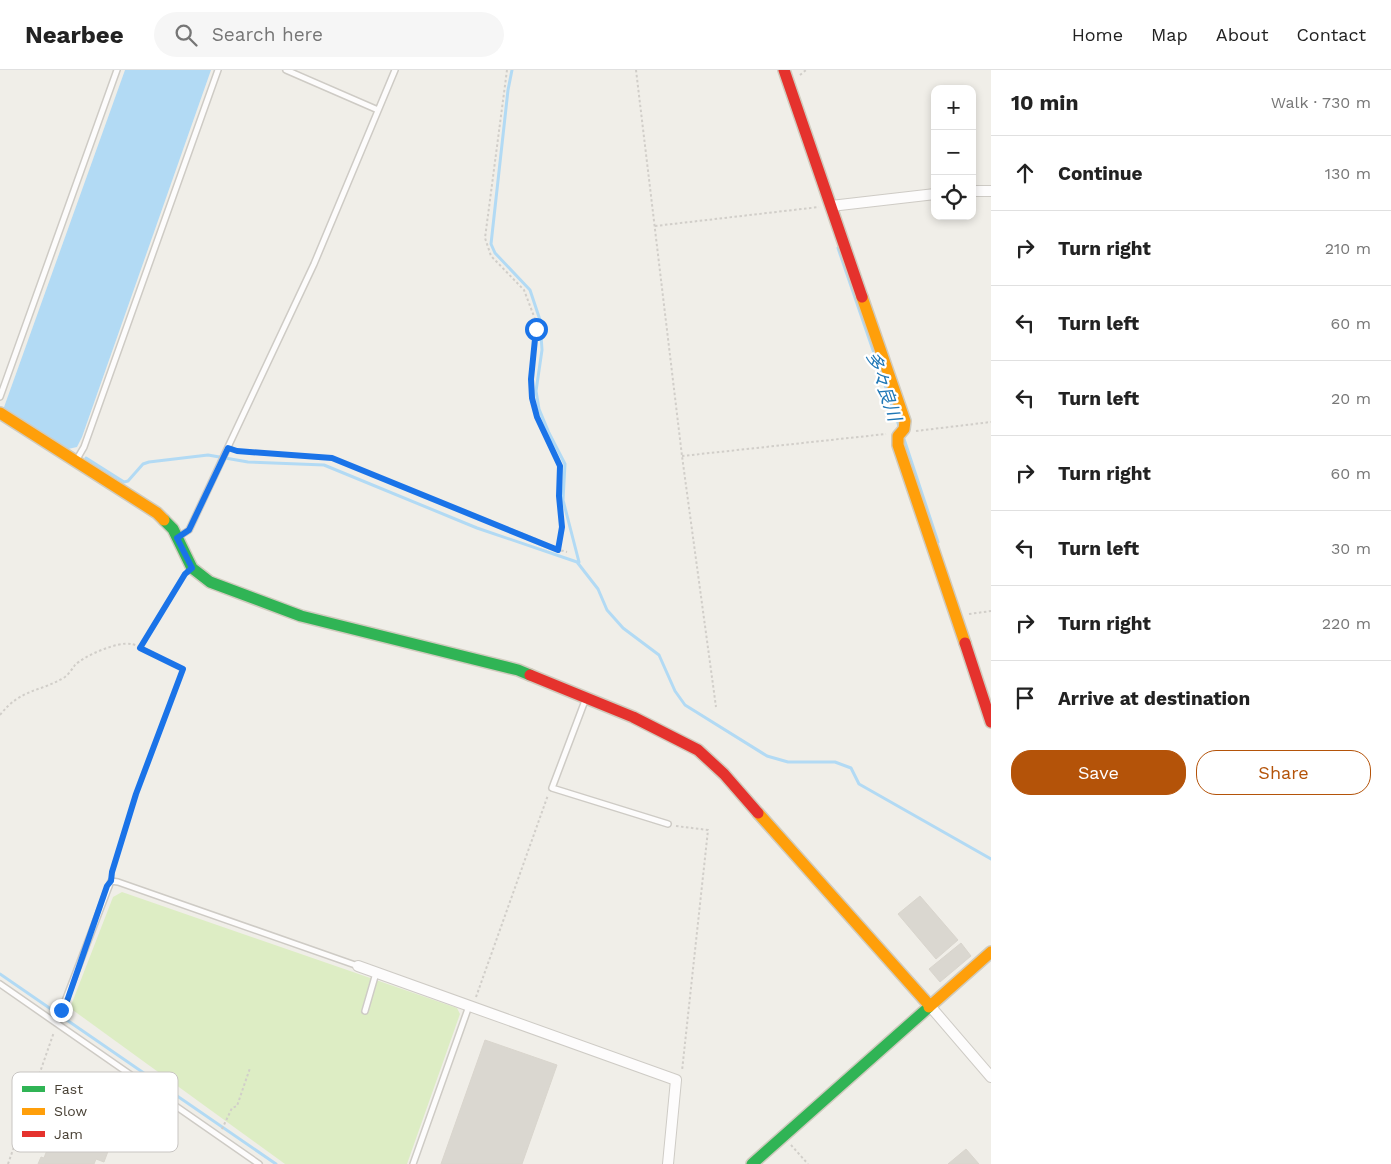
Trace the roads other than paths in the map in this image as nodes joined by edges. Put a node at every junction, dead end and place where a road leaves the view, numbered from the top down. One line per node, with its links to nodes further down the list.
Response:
1 (117, 70): 11 (lane)
2 (218, 70): 13 (lane)
3 (286, 70): 6 (lane)
4 (395, 70): 6 (lane)
5 (784, 70): 10 (street)
6 (378, 110): 14 (lane)
7 (976, 191): 8 (street)
8 (991, 191)
9 (931, 194): 10 (street)
10 (831, 206): 16 (street)
11 (0, 397)
12 (0, 414): 13 (street)
13 (76, 461): 14 (street)
14 (177, 538): 15 (street)
15 (586, 697): 17 (lane); 23 (street)
16 (991, 722)
17 (668, 824)
18 (991, 952): 23 (street)
19 (358, 966): 20 (street); 25 (lane)
20 (376, 973): 22 (street); 24 (lane)
21 (0, 984): 25 (lane)
22 (469, 1006): 30 (lane); 31 (street)
23 (930, 1006): 27 (street); 32 (street)
24 (364, 1012)
25 (58, 1020): 26 (lane)
26 (131, 1072)
27 (991, 1077)
28 (178, 1106): 29 (lane)
29 (259, 1164)
30 (413, 1164)
31 (668, 1164)
32 (752, 1164)

